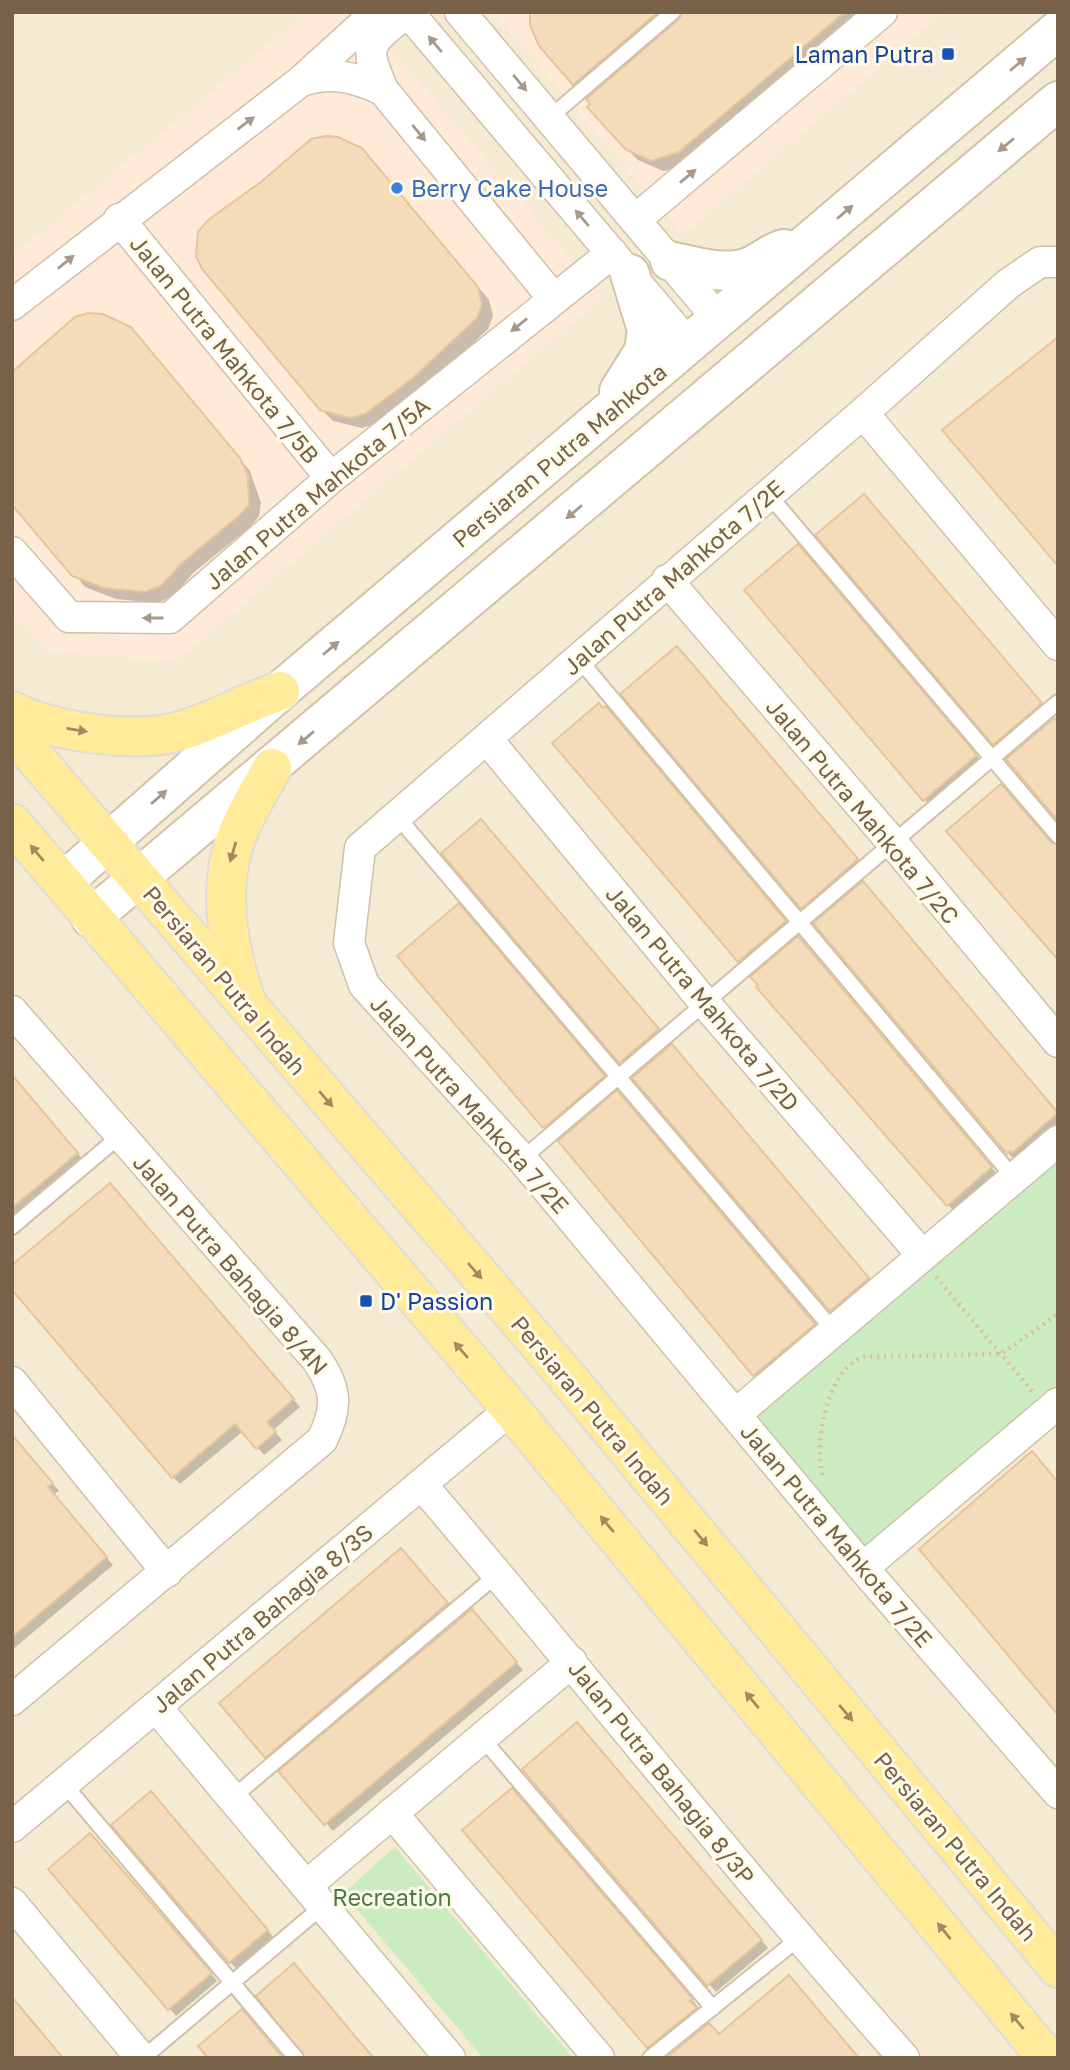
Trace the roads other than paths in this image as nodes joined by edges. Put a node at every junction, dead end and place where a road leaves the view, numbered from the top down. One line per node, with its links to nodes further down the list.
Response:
1 (377, 12): 7 (street)
2 (408, 12): 8 (street); 16 (street, one-way to 2)
3 (460, 12): 10 (street, one-way to 10)
4 (673, 12): 10 (lane)
5 (882, 12): 12 (street, one-way to 5)
6 (1058, 30): 13 (street, Persiaran Putra Mahkota, one-way to 6)
7 (301, 81): 8 (street); 11 (street, one-way to 7)
8 (383, 90): 18 (street, one-way to 18)
9 (1058, 101): 17 (street, one-way to 17)
10 (549, 118): 12 (street)
11 (119, 219): 19 (street, one-way to 11); 24 (street, Jalan Putra Mahkota 7/5B)
12 (635, 220): 14 (street)
13 (808, 243): 14 (street); 20 (street, Persiaran Putra Mahkota)
14 (670, 261): 20 (street)
15 (1058, 262): 21 (street, Jalan Putra Mahkota 7/2E)
16 (621, 264): 18 (street, Jalan Putra Mahkota 7/5A); 20 (street); 22 (street)
17 (846, 281): 20 (street); 23 (street)
18 (553, 298): 24 (street, Jalan Putra Mahkota 7/5A, one-way to 24)
19 (12, 304)
20 (710, 339): 22 (street, Persiaran Putra Mahkota); 23 (street)
21 (863, 413): 25 (street, Jalan Putra Mahkota 7/2E); 28 (street)
22 (607, 415): 30 (street, Persiaran Putra Mahkota, one-way to 22)
23 (626, 468): 36 (street, one-way to 36)
24 (331, 478): 26 (street, Jalan Putra Mahkota 7/5A, one-way to 26)
25 (768, 494): 27 (street, Jalan Putra Mahkota 7/2E); 35 (lane)
26 (12, 552)
27 (667, 580): 29 (street, Jalan Putra Mahkota 7/2E); 41 (street, Jalan Putra Mahkota 7/2C)
28 (1058, 645)
29 (578, 659): 34 (street, Jalan Putra Mahkota 7/2E); 45 (lane)
30 (280, 691): 32 (main road, one-way to 30); 40 (street, Persiaran Putra Mahkota, one-way to 30)
31 (1058, 702): 35 (lane)
32 (12, 711)
33 (12, 731): 40 (main road, Persiaran Putra Indah)
34 (487, 739): 37 (street, Jalan Putra Mahkota 7/2E); 46 (street, Jalan Putra Mahkota 7/2D)
35 (992, 758): 39 (lane); 41 (lane)
36 (272, 768): 42 (street); 47 (main road, one-way to 47)
37 (397, 816): 50 (lane); 53 (street, Jalan Putra Mahkota 7/2E)
38 (12, 823): 43 (main road, one-way to 38)
39 (1058, 836)
40 (107, 842): 42 (main road, Persiaran Putra Indah); 43 (street, Persiaran Putra Mahkota)
41 (892, 842): 45 (lane); 49 (street, Jalan Putra Mahkota 7/2C)
42 (139, 879): 44 (street); 47 (main road, Persiaran Putra Indah)
43 (63, 882): 44 (main road)
44 (91, 918): 60 (main road, one-way to 44)
45 (800, 921): 46 (lane); 54 (lane)
46 (704, 1002): 50 (lane); 56 (street, Jalan Putra Mahkota 7/2D)
47 (249, 1009): 78 (main road, Persiaran Putra Indah, one-way to 78)
48 (12, 1011): 51 (street, Jalan Putra Bahagia 8/4N)
49 (1058, 1042)
50 (618, 1076): 53 (lane); 57 (lane)
51 (121, 1135): 55 (lane); 64 (street, Jalan Putra Bahagia 8/4N)
52 (1058, 1141): 54 (street)
53 (522, 1159): 61 (street, Jalan Putra Mahkota 7/2E)
54 (1014, 1178): 56 (street)
55 (12, 1227)
56 (928, 1265): 57 (street)
57 (834, 1331): 61 (street)
58 (14, 1387): 64 (street)
59 (1050, 1407): 63 (street)
60 (511, 1409): 62 (street, Jalan Putra Bahagia 8/3S); 87 (main road, one-way to 60)
61 (736, 1415): 63 (street, Jalan Putra Mahkota 7/2E)
62 (422, 1485): 65 (street, Jalan Putra Bahagia 8/3P); 68 (street, Jalan Putra Bahagia 8/3S)
63 (863, 1568): 71 (street, Jalan Putra Mahkota 7/2E)
64 (167, 1572): 67 (street, Jalan Putra Bahagia 8/4N)
65 (498, 1574): 66 (street, Jalan Putra Bahagia 8/3P); 72 (lane)
66 (572, 1662): 69 (street); 77 (street, Jalan Putra Bahagia 8/3P)
67 (12, 1700)
68 (156, 1707): 70 (street, Jalan Putra Bahagia 8/3S); 72 (street)
69 (482, 1738): 73 (street); 80 (lane)
70 (64, 1784): 74 (street, Jalan Putra Bahagia 8/3S); 79 (lane)
71 (1058, 1793)
72 (232, 1798): 75 (street)
73 (392, 1813): 75 (street); 84 (street)
74 (12, 1827)
75 (315, 1896): 79 (lane); 83 (street)
76 (12, 1902): 81 (street)
77 (798, 1939): 80 (lane); 86 (street, Jalan Putra Bahagia 8/3P)
78 (1058, 1968)
79 (233, 1982): 81 (lane); 82 (lane)
80 (713, 2008): 85 (lane)
81 (142, 2058)
82 (296, 2058)
83 (450, 2058)
84 (598, 2058)
85 (650, 2058)
86 (904, 2058)
87 (1047, 2058)

